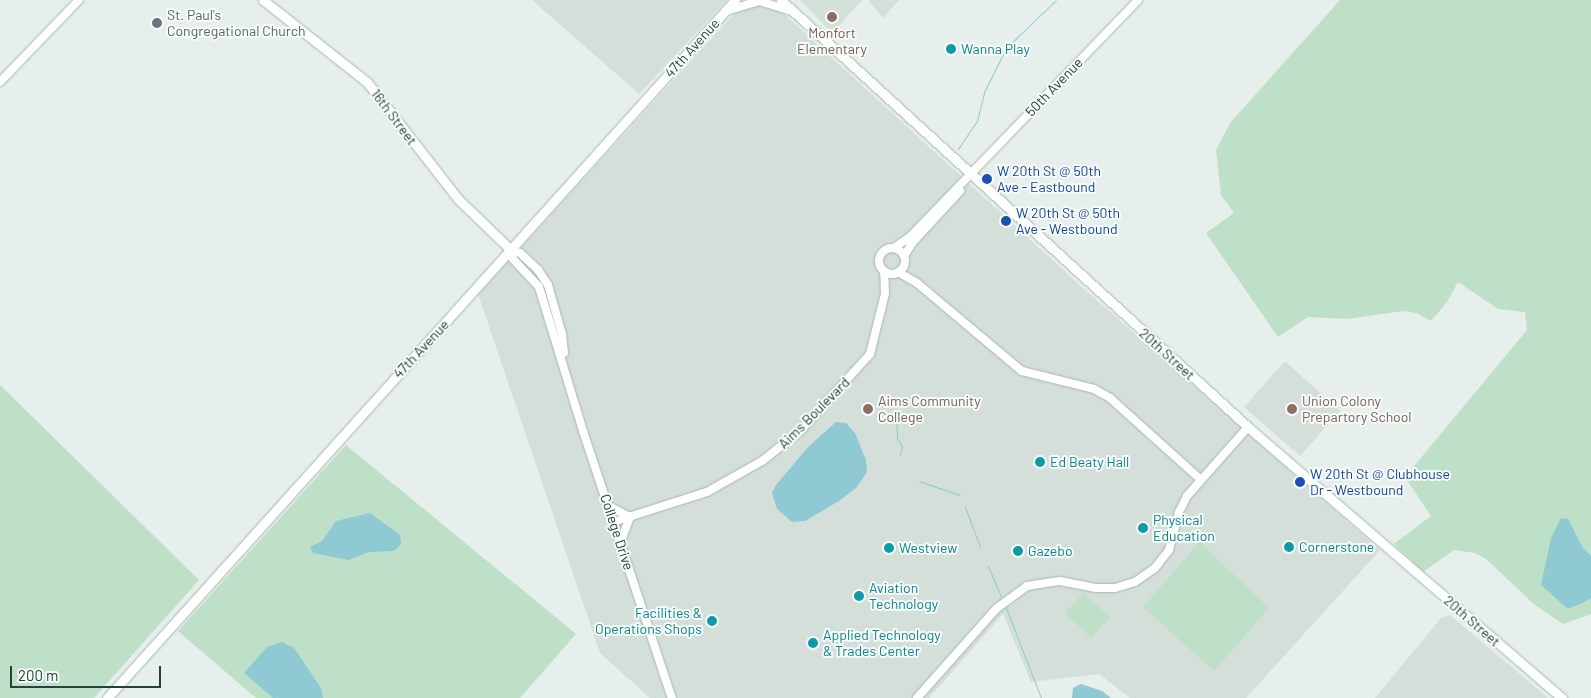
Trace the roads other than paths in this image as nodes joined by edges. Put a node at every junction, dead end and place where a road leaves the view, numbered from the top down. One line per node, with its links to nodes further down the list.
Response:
1 (78, 0): 8 (street)
2 (735, 0): 6 (main road, 47th Avenue)
3 (781, 0): 7 (main road, 20th Street)
4 (1138, 0): 9 (street, 50th Avenue)
5 (269, 2): 11 (main road, 16th Street)
6 (724, 12): 7 (street); 11 (main road, 47th Avenue)
7 (793, 12): 9 (main road, 20th Street)
8 (0, 82)
9 (971, 175): 10 (street, 50th Avenue); 12 (street, 50th Avenue); 17 (main road, 20th Street)
10 (894, 248): 12 (street); 13 (street)
11 (511, 250): 19 (street, College Drive); 23 (main road, 47th Avenue)
12 (905, 259): 14 (street); 15 (street)
13 (884, 270): 14 (street); 16 (street, Aims Boulevard)
14 (897, 273): 15 (street); 16 (street, Aims Boulevard)
15 (917, 283): 18 (street)
16 (884, 294): 20 (street, Aims Boulevard)
17 (1248, 427): 18 (street); 26 (main road, 20th Street)
18 (1200, 479): 25 (street)
19 (608, 506): 20 (street); 21 (street, College Drive)
20 (630, 517): 21 (street, Aims Boulevard); 22 (street)
21 (614, 522): 22 (street, College Drive)
22 (620, 543): 24 (street, College Drive)
23 (107, 698)
24 (672, 698)
25 (917, 698)
26 (1562, 698)

